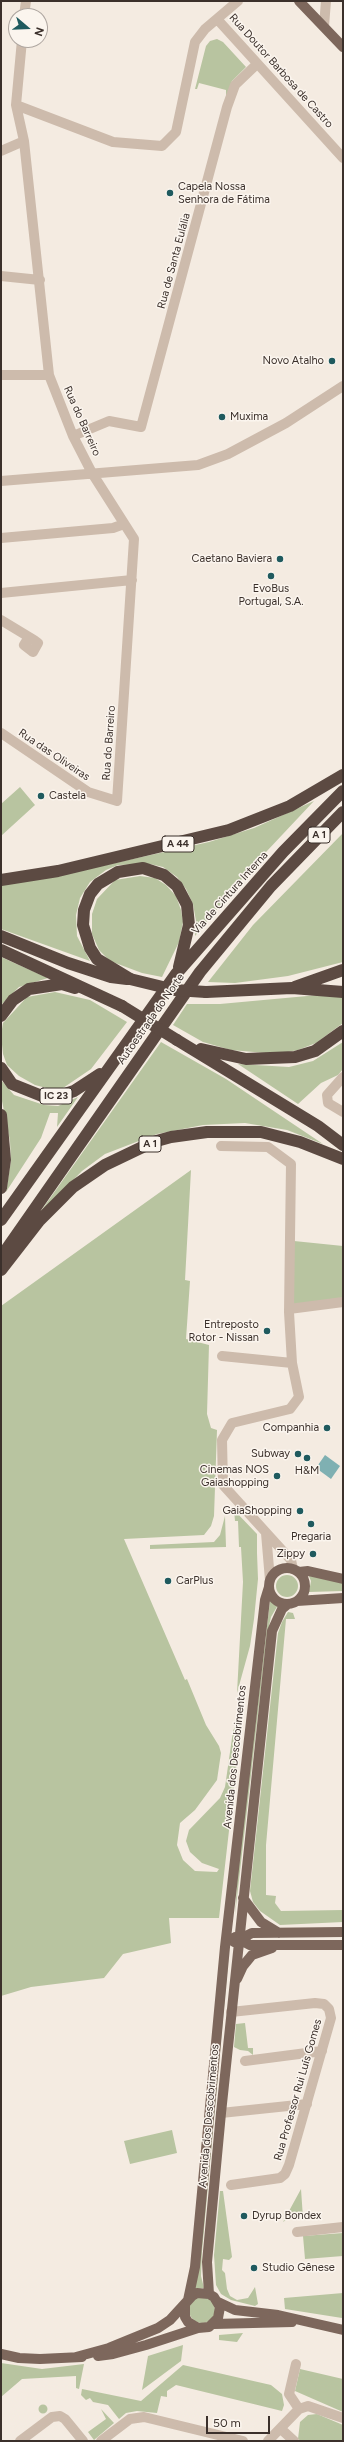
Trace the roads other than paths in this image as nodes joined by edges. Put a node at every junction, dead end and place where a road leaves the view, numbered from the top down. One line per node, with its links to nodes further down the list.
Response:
1 (238, 1): 4 (street)
2 (299, 1): 5 (main road)
3 (326, 1): 5 (street)
4 (216, 19): 8 (street, Rua Doutor Barbosa de Castro); 9 (street)
5 (324, 26): 6 (main road)
6 (343, 47)
7 (21, 48): 9 (street, Rua do Barreiro)
8 (257, 64): 12 (street, Rua Doutor Barbosa de Castro); 18 (street, Rua de Santa Eulália)
9 (16, 105): 10 (street, Rua do Barreiro)
10 (24, 141): 11 (street); 14 (street, Rua do Barreiro)
11 (1, 151)
12 (343, 158)
13 (1, 276): 14 (street)
14 (40, 280): 16 (street, Rua do Barreiro)
15 (1, 375): 16 (street)
16 (49, 375): 18 (street, Rua do Barreiro)
17 (343, 386): 19 (street)
18 (73, 436): 19 (street, Rua do Barreiro)
19 (92, 473): 20 (street); 21 (street, Rua do Barreiro)
20 (1, 481)
21 (124, 524): 22 (street); 23 (street, Rua do Barreiro)
22 (1, 538)
23 (132, 580): 24 (street); 30 (street, Rua do Barreiro)
24 (1, 593)
25 (1, 620): 26 (street)
26 (30, 638)
27 (1, 733): 30 (street, Rua das Oliveiras)
28 (343, 775): 34 (highway, A 44)
29 (343, 791): 38 (highway, Via de Cintura Interna / A 1)
30 (117, 801)
31 (343, 812): 33 (highway, Autoestrada do Norte / A 1)
32 (343, 818): 33 (highway, A 1)
33 (296, 859): 56 (highway, Autoestrada do Norte / A 1)
34 (1, 880)
35 (1, 936): 39 (highway)
36 (1, 950): 41 (highway)
37 (343, 970): 40 (highway)
38 (176, 974): 39 (highway); 46 (highway, Via de Cintura Interna / A 1)
39 (130, 979): 40 (highway, bridge)
40 (292, 988): 42 (highway)
41 (96, 992): 43 (highway); 45 (highway, bridge)
42 (343, 992)
43 (1, 1016)
44 (343, 1031): 45 (highway)
45 (182, 1042): 51 (highway)
46 (111, 1063): 47 (highway, IC 23); 55 (highway, Autoestrada do Norte / A 1)
47 (1, 1068)
48 (343, 1077): 49 (street)
49 (343, 1112)
50 (1, 1115): 54 (highway)
51 (343, 1145)
52 (220, 1146): 59 (street)
53 (343, 1159): 57 (highway, A 1)
54 (1, 1188)
55 (1, 1220)
56 (1, 1257)
57 (1, 1270)
58 (343, 1302): 59 (street)
59 (289, 1309): 61 (street)
60 (222, 1356): 61 (street)
61 (292, 1364): 62 (street)
62 (266, 1533): 63 (street); 65 (street)
63 (296, 1570): 64 (main road); 65 (main road); 67 (main road)
64 (343, 1579)
65 (270, 1584): 67 (main road); 69 (main road, Avenida dos Descobrimentos)
66 (343, 1598): 67 (main road)
67 (293, 1602): 68 (main road, Avenida dos Descobrimentos)
68 (243, 1898): 71 (main road); 72 (main road, Avenida dos Descobrimentos)
69 (227, 1931): 72 (main road); 75 (main road, Avenida dos Descobrimentos)
70 (343, 1932): 71 (main road)
71 (279, 1933): 72 (main road)
72 (238, 1939): 74 (main road); 75 (main road); 76 (main road, Avenida dos Descobrimentos)
73 (343, 1945): 74 (main road)
74 (278, 1946): 76 (main road)
75 (225, 1947): 87 (main road, Avenida dos Descobrimentos)
76 (233, 1988): 77 (main road, Avenida dos Descobrimentos)
77 (231, 2012): 78 (street, Rua Professor Rui Luís Gomes); 81 (main road, Avenida dos Descobrimentos)
78 (322, 2051): 79 (street); 80 (street, Rua Professor Rui Luís Gomes)
79 (245, 2061)
80 (307, 2104): 81 (street); 82 (street, Rua Professor Rui Luís Gomes)
81 (221, 2113): 85 (main road, Avenida dos Descobrimentos)
82 (231, 2185)
83 (343, 2227): 84 (street)
84 (296, 2232)
85 (209, 2294): 86 (main road); 87 (main road)
86 (218, 2302): 88 (main road); 89 (main road)
87 (186, 2303): 90 (main road); 93 (main road)
88 (306, 2322): 89 (main road); 91 (main road)
89 (214, 2324): 90 (main road)
90 (198, 2328): 93 (main road)
91 (343, 2330)
92 (1, 2354): 93 (main road)
93 (76, 2357)
94 (296, 2364): 95 (street)
95 (299, 2409): 96 (street); 97 (street)
96 (343, 2418)
97 (281, 2429): 102 (street); 103 (street)
98 (20, 2441): 99 (street)
99 (83, 2441)
100 (101, 2441): 101 (street)
101 (243, 2441)
102 (268, 2441)
103 (294, 2441)

